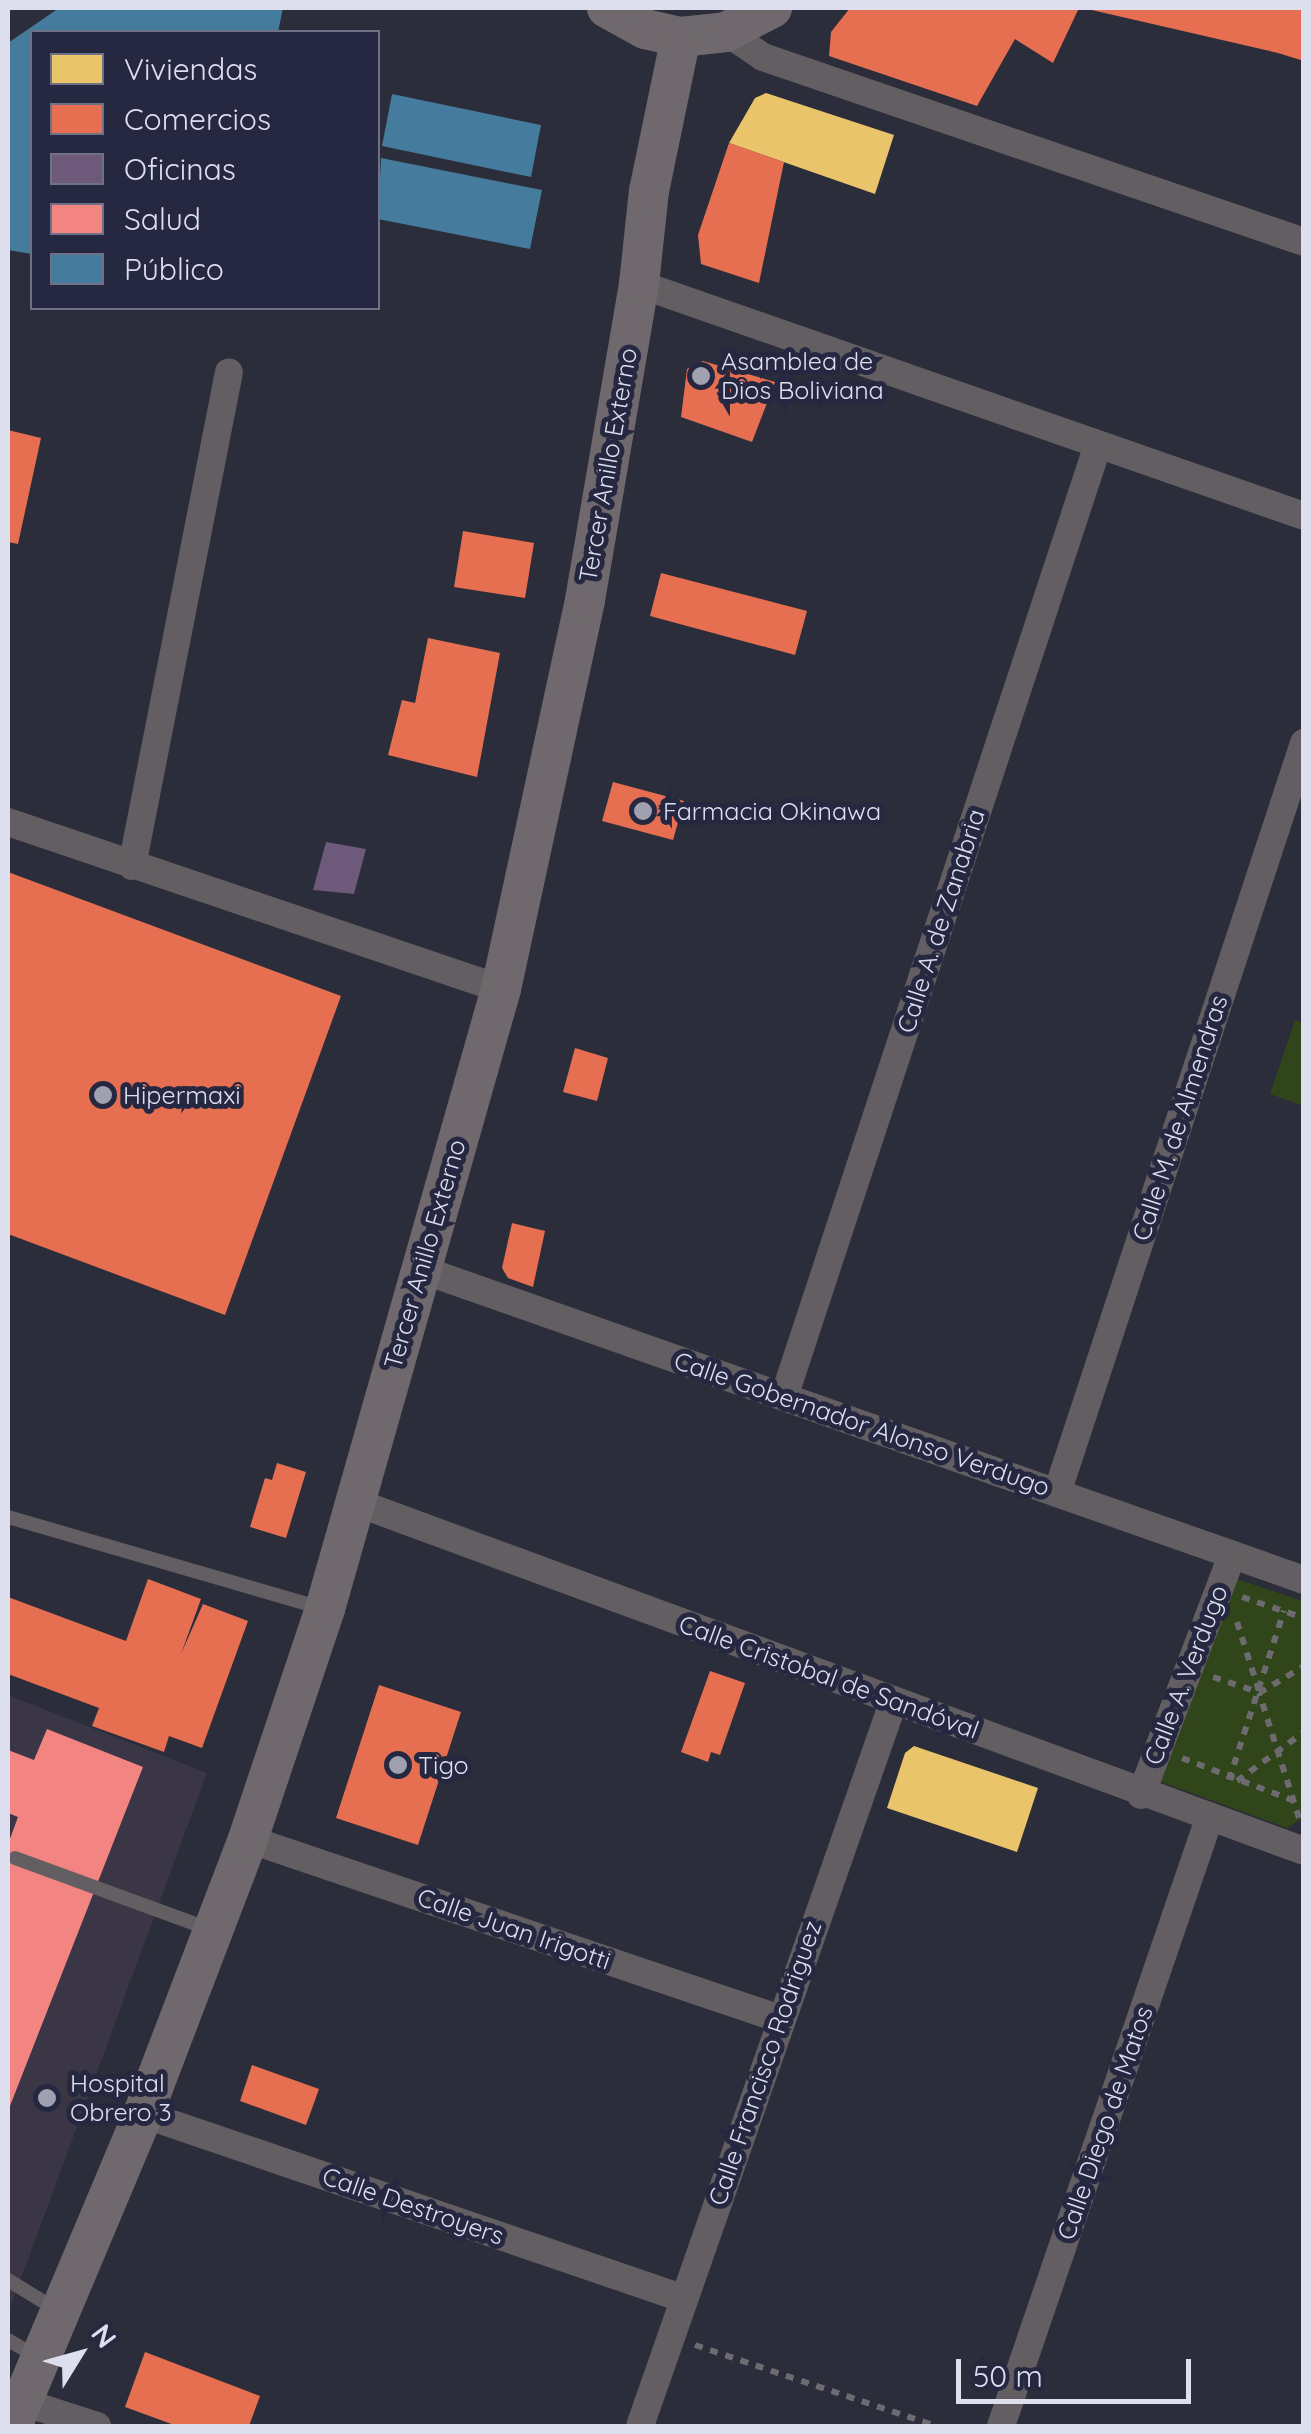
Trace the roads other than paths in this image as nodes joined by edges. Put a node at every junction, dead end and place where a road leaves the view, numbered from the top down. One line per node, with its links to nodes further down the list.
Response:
1 (607, 8): 4 (street)
2 (772, 8): 3 (street)
3 (726, 32): 4 (street); 5 (street)
4 (680, 37): 6 (street, Tercer Anillo Externo)
5 (1304, 242)
6 (639, 284): 8 (street); 13 (street, Tercer Anillo Externo)
7 (228, 372): 12 (street)
8 (1098, 445): 9 (street); 15 (street, Calle A. de Zanabria)
9 (1304, 516)
10 (1304, 743): 16 (street, Calle M. de Almendras)
11 (8, 822): 12 (street)
12 (132, 866): 13 (street)
13 (501, 989): 14 (street, Tercer Anillo Externo)
14 (420, 1269): 15 (street, Calle Gobernador Alonso Verdugo); 17 (street, Tercer Anillo Externo)
15 (784, 1397): 16 (street, Calle Gobernador Alonso Verdugo)
16 (1057, 1493): 19 (street, Calle Gobernador Alonso Verdugo)
17 (356, 1502): 21 (street, Tercer Anillo Externo); 22 (street, Calle Cristobal de Sandóval)
18 (8, 1517): 21 (lane)
19 (1232, 1555): 20 (street, Calle Gobernador Alonso Verdugo); 23 (street, Calle A. Verdugo)
20 (1304, 1580)
21 (324, 1609): 25 (street, Tercer Anillo Externo)
22 (894, 1700): 23 (street, Calle Cristobal de Sandóval); 29 (street, Calle Francisco Rodriguez)
23 (1140, 1794): 24 (street, Calle Cristobal de Sandóval)
24 (1209, 1820): 26 (street, Calle Cristobal de Sandóval); 37 (street, Calle Diego de Matos)
25 (248, 1839): 28 (street, Tercer Anillo Externo); 29 (street, Calle Juan Irigotti)
26 (1303, 1849)
27 (15, 1858): 28 (lane)
28 (213, 1930): 30 (street, Tercer Anillo Externo)
29 (780, 2019): 32 (street, Calle Francisco Rodriguez)
30 (143, 2114): 32 (street, Calle Destroyers); 33 (street, Tercer Anillo Externo)
31 (8, 2280): 33 (lane)
32 (682, 2298): 36 (street, Calle Francisco Rodriguez)
33 (62, 2313): 34 (street, Tercer Anillo Externo)
34 (23, 2380): 35 (street)
35 (97, 2426)
36 (640, 2426)
37 (1001, 2426)

